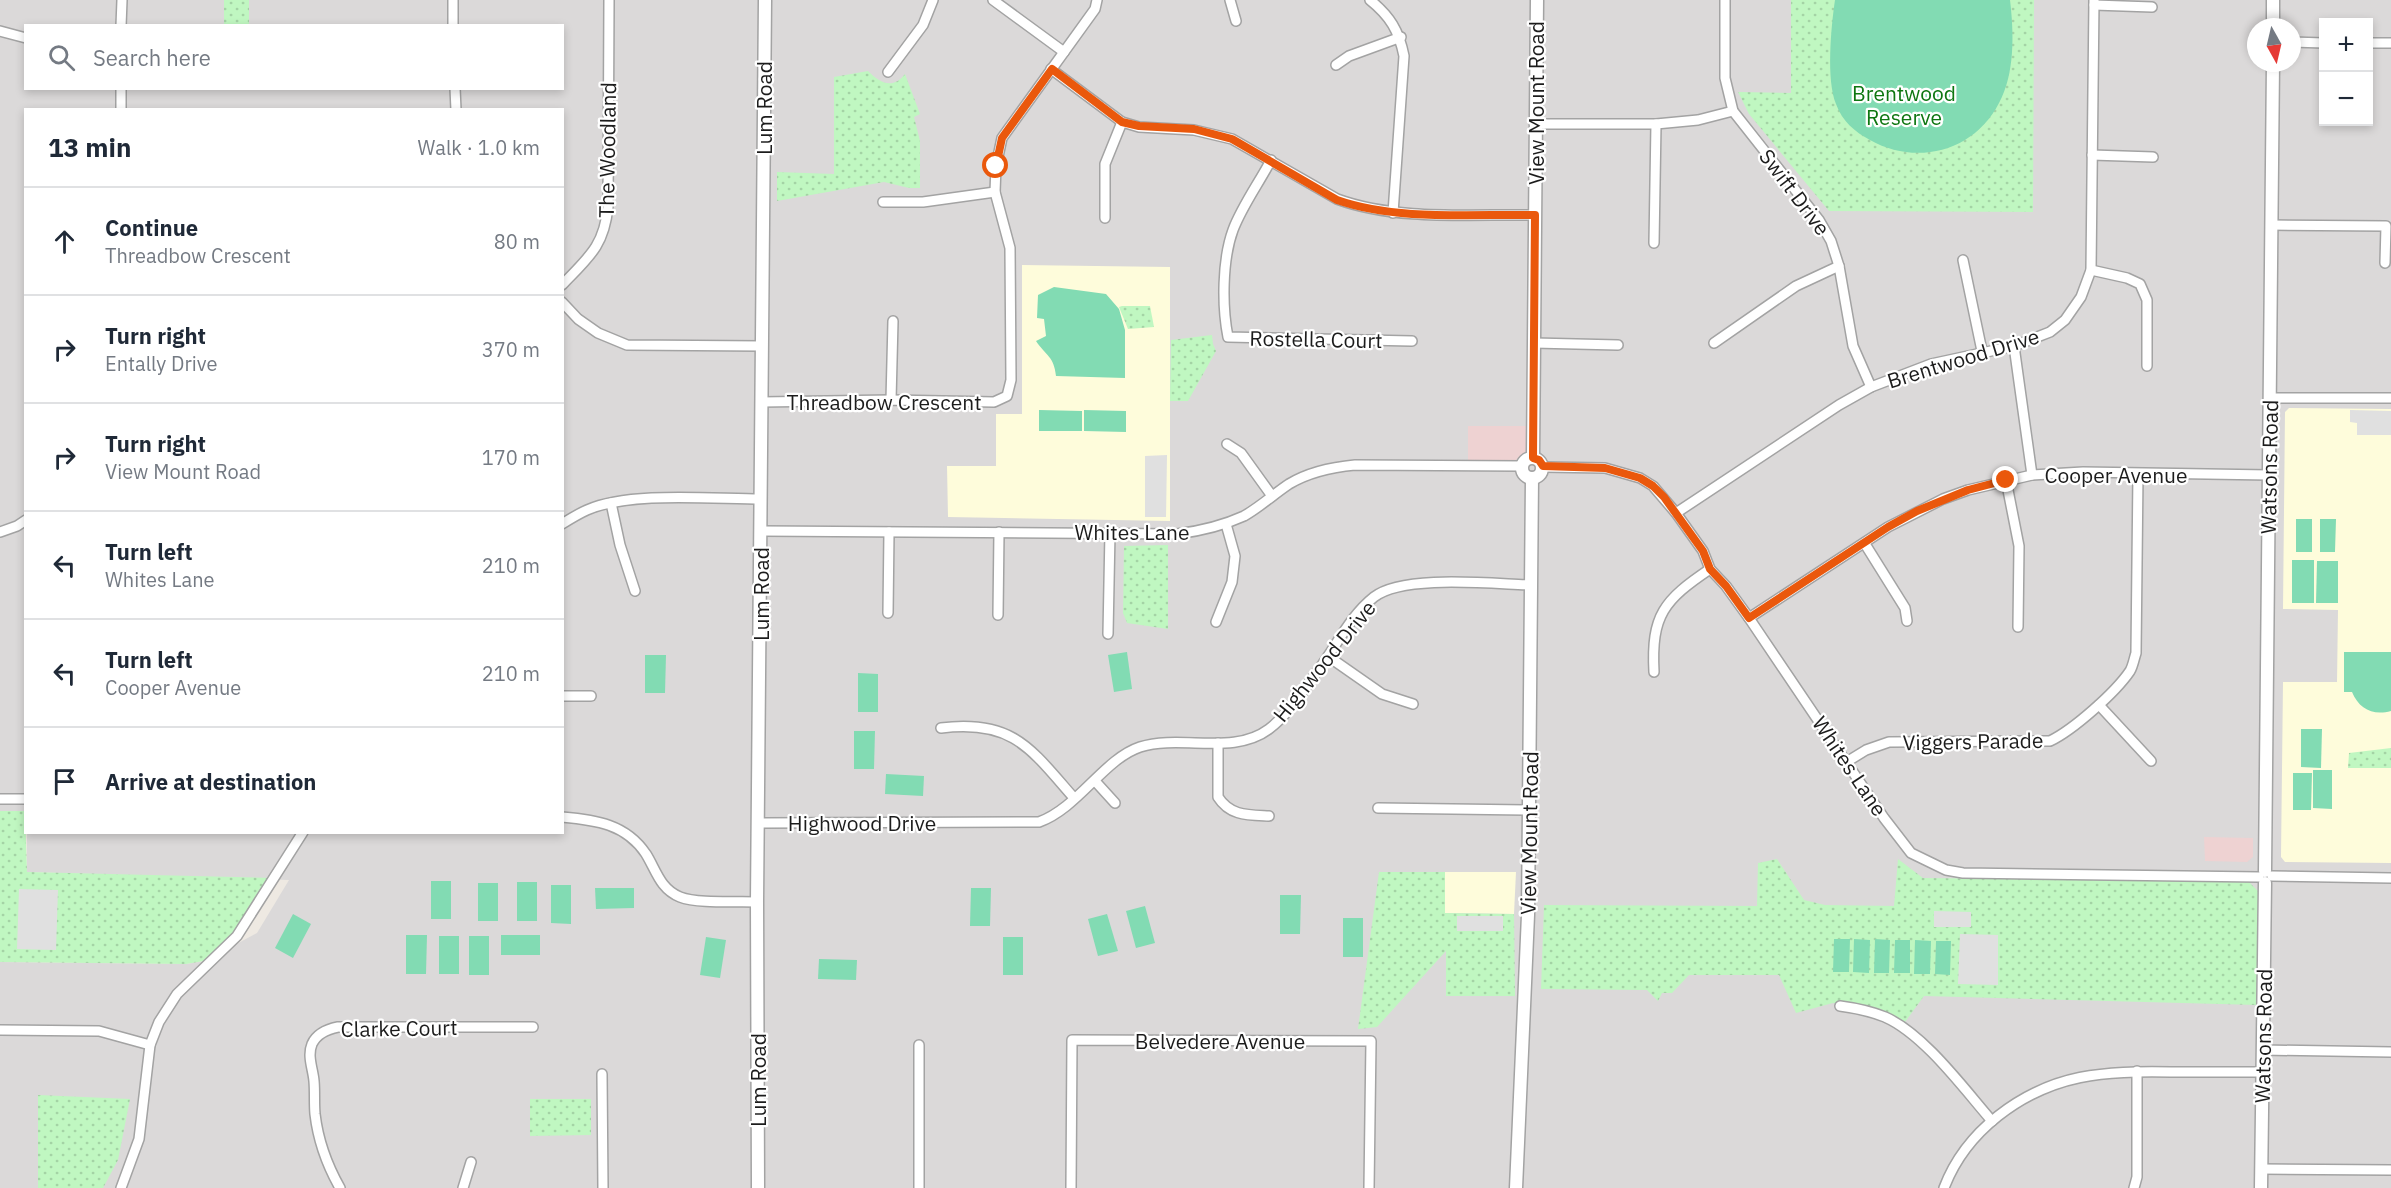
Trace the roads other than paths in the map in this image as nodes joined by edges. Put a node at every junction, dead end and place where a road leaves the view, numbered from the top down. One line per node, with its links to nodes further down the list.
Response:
1 (122, 0): 17 (street)
2 (453, 0): 18 (street)
3 (609, 0): 53 (street, The Woodland)
4 (765, 0): 60 (street, Lum Road)
5 (933, 0): 29 (street)
6 (993, 0): 26 (street)
7 (1097, 0): 26 (street, Threadbow Crescent)
8 (1230, 0): 16 (street)
9 (1370, 0): 20 (street)
10 (1537, 0): 37 (street, View Mount Road)
11 (1725, 0): 35 (street, Swift Drive)
12 (2273, 0): 15 (street)
13 (2094, 2): 14 (street); 39 (street, Brentwood Drive)
14 (2152, 8)
15 (2273, 18)
16 (1236, 21)
17 (121, 24)
18 (453, 24)
19 (0, 32): 21 (street)
20 (1401, 37): 27 (street); 44 (street)
21 (24, 38)
22 (2301, 42): 23 (street)
23 (2319, 43)
24 (2373, 43): 25 (street)
25 (2391, 43)
26 (1065, 52): 28 (street, Threadbow Crescent)
27 (1336, 66)
28 (1052, 69): 36 (street); 42 (street, Threadbow Crescent)
29 (888, 72)
30 (2273, 72): 47 (street, Watsons Road)
31 (121, 90): 33 (street)
32 (455, 90): 34 (street)
33 (121, 108)
34 (456, 108)
35 (1733, 111): 38 (street); 51 (street, Swift Drive)
36 (1122, 122): 41 (street); 46 (street)
37 (1535, 124): 38 (street); 45 (street, View Mount Road)
38 (1656, 124): 48 (street)
39 (2092, 155): 40 (street); 52 (street, Brentwood Drive)
40 (2153, 157)
41 (1271, 160): 44 (street); 56 (street, Rostella Court)
42 (995, 192): 43 (street); 67 (street, Threadbow Crescent)
43 (883, 202)
44 (1393, 213): 45 (street)
45 (1535, 215): 57 (street, View Mount Road)
46 (1105, 218)
47 (2271, 225): 50 (street); 65 (street, Watsons Road)
48 (1654, 243)
49 (1964, 260): 62 (street)
50 (2385, 263)
51 (1839, 266): 58 (street); 64 (street, Swift Drive)
52 (2091, 270): 61 (street, Brentwood Drive); 63 (street)
53 (564, 283)
54 (564, 304): 60 (street)
55 (893, 321): 67 (street)
56 (1412, 341)
57 (1533, 343): 59 (street); 70 (street, View Mount Road)
58 (1714, 343)
59 (1618, 345)
60 (762, 346): 68 (street, Lum Road)
61 (2014, 346): 62 (street, Brentwood Drive); 74 (street)
62 (1982, 351): 64 (street, Brentwood Drive)
63 (2147, 366)
64 (1871, 387): 81 (street, Brentwood Drive)
65 (2269, 398): 66 (street); 75 (street, Watsons Road)
66 (2391, 398)
67 (891, 400): 68 (street, Threadbow Crescent)
68 (762, 402): 79 (street, Lum Road)
69 (1227, 444): 78 (street)
70 (1533, 458): 71 (street); 72 (street)
71 (1522, 466): 76 (street); 78 (street, Whites Lane)
72 (1543, 466): 76 (street); 81 (street, Whites Lane)
73 (2138, 474): 74 (street, Cooper Avenue); 75 (street, Cooper Avenue); 106 (street, Viggers Parade)
74 (2032, 475): 77 (street, Cooper Avenue)
75 (2269, 475): 122 (street, Watsons Road)
76 (1532, 478): 92 (street, View Mount Road)
77 (2006, 480): 90 (street, Cooper Avenue); 99 (street)
78 (1272, 496): 84 (street, Whites Lane)
79 (761, 499): 80 (street); 85 (street, Lum Road)
80 (611, 503): 83 (street); 93 (street)
81 (1676, 513): 91 (street, Whites Lane)
82 (24, 521): 86 (street)
83 (564, 523)
84 (1226, 524): 89 (street, Whites Lane); 98 (street)
85 (761, 531): 87 (street, Whites Lane); 120 (street, Lum Road)
86 (0, 532)
87 (889, 532): 88 (street, Whites Lane); 94 (street)
88 (999, 532): 89 (street, Whites Lane); 95 (street)
89 (1110, 532): 100 (street)
90 (1865, 544): 96 (street, Cooper Avenue); 97 (street)
91 (1710, 569): 96 (street, Whites Lane); 102 (street)
92 (1531, 585): 101 (street, Highwood Drive); 117 (street, View Mount Road)
93 (635, 591)
94 (888, 613)
95 (998, 615)
96 (1749, 618): 109 (street, Whites Lane)
97 (1907, 621)
98 (1216, 622)
99 (2018, 627)
100 (1108, 634)
101 (1329, 657): 105 (street); 108 (street, Highwood Drive)
102 (1654, 672)
103 (564, 696): 104 (street)
104 (591, 696)
105 (1413, 704)
106 (2099, 705): 109 (street, Viggers Parade); 110 (street)
107 (941, 728): 112 (street)
108 (1218, 743): 111 (street, Highwood Drive); 118 (street)
109 (1848, 761): 122 (street, Whites Lane)
110 (2151, 761)
111 (1095, 782): 112 (street, Highwood Drive); 115 (street)
112 (1074, 798): 120 (street, Highwood Drive)
113 (0, 799): 114 (street)
114 (24, 799)
115 (1115, 803)
116 (1378, 808): 117 (street)
117 (1529, 810): 147 (street, View Mount Road)
118 (1269, 816)
119 (564, 817): 124 (street)
120 (760, 823): 124 (street, Lum Road)
121 (302, 835): 128 (street)
122 (2265, 877): 123 (street, Whites Lane); 130 (street, Watsons Road)
123 (2391, 878)
124 (757, 902): 143 (street, Lum Road)
125 (1839, 1006): 135 (street)
126 (533, 1027): 140 (street, Clarke Court)
127 (0, 1030): 128 (street)
128 (150, 1045): 139 (street)
129 (919, 1045): 144 (street)
130 (2263, 1050): 131 (street); 133 (street, Watsons Road)
131 (2391, 1052)
132 (2137, 1071): 133 (street); 135 (street); 149 (street)
133 (2262, 1072): 137 (street, Watsons Road)
134 (602, 1074): 142 (street)
135 (1992, 1121): 148 (street)
136 (471, 1162): 141 (street)
137 (2261, 1169): 138 (street); 150 (street, Watsons Road)
138 (2391, 1170)
139 (122, 1188)
140 (340, 1188)
141 (463, 1188)
142 (603, 1188)
143 (758, 1188)
144 (919, 1188)
145 (1071, 1188): 146 (street, Belvedere Avenue)
146 (1369, 1188)
147 (1516, 1188)
148 (1944, 1188)
149 (2134, 1188)
150 (2261, 1188)

